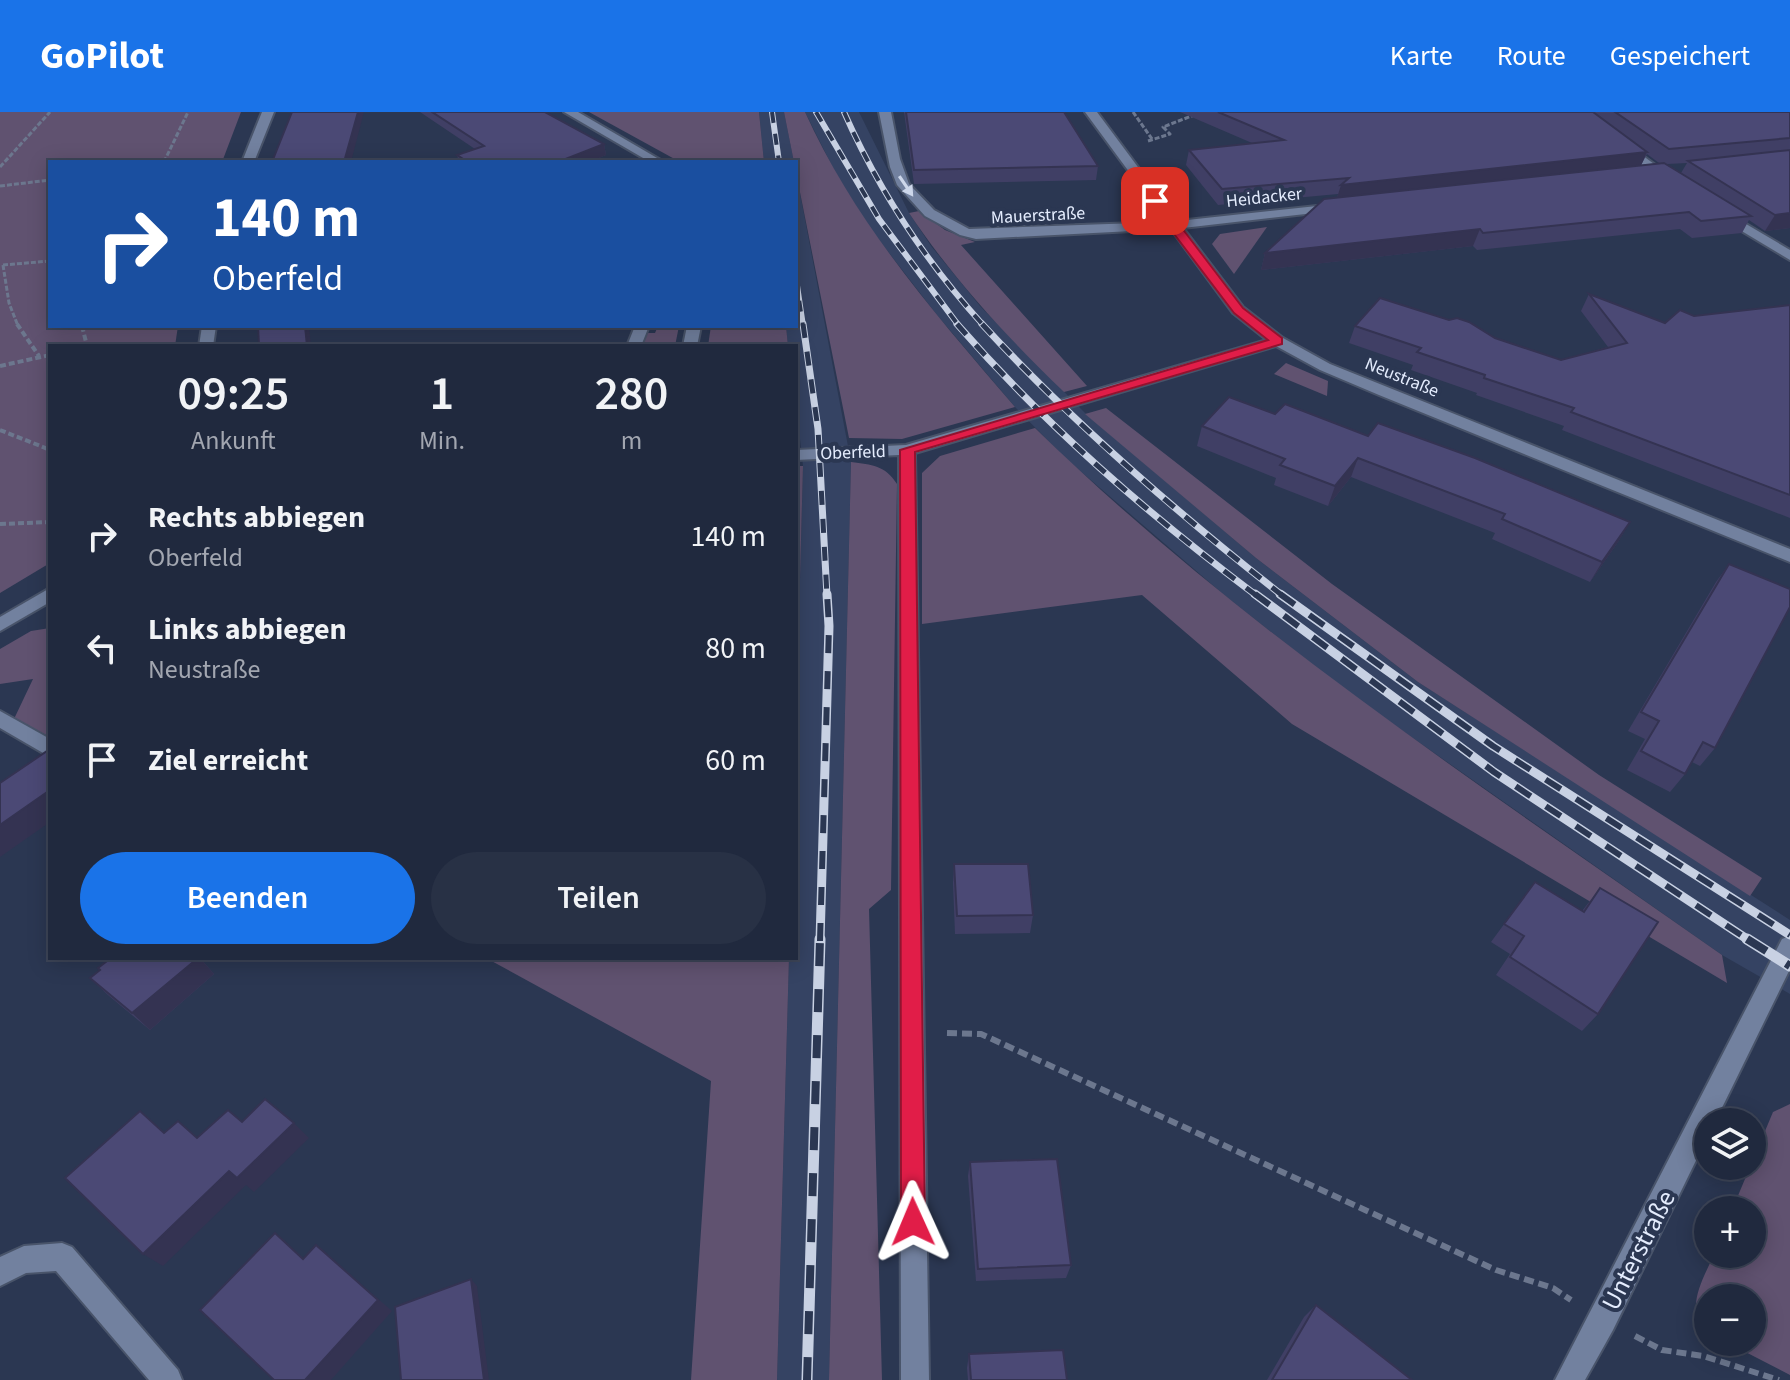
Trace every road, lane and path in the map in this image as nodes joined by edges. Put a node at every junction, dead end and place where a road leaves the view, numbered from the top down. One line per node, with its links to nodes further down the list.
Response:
1 (50, 112): 16 (path)
2 (188, 112): 12 (path)
3 (268, 112): 13 (street)
4 (570, 112): 14 (street)
5 (885, 112): 26 (street, Mauerstraße, one-way to 26)
6 (1091, 112): 11 (street, Neustraße)
7 (1133, 112): 10 (path)
8 (1202, 112): 10 (path)
9 (1576, 112): 19 (street)
10 (1152, 139): 11 (path)
11 (1120, 152): 26 (street, Neustraße)
12 (165, 160)
13 (249, 160)
14 (654, 160)
15 (0, 161): 16 (path)
16 (6, 161): 17 (path)
17 (0, 167)
18 (1672, 170): 19 (street)
19 (1657, 171): 20 (street); 23 (street)
20 (1641, 173)
21 (48, 180): 22 (path)
22 (0, 186)
23 (1682, 188)
24 (1360, 204): 26 (street, Heidacker)
25 (1706, 204): 27 (street)
26 (1172, 225): 30 (street, Neustraße)
27 (1790, 256)
28 (48, 261): 29 (path)
29 (2, 266): 32 (path)
30 (1278, 341): 36 (street, Oberfeld); 40 (street, Neustraße)
31 (48, 355): 32 (path)
32 (39, 356): 33 (path)
33 (0, 366)
34 (0, 430): 35 (path)
35 (48, 449)
36 (907, 450): 37 (street, Oberfeld); 46 (street)
37 (798, 455)
38 (48, 522): 39 (path)
39 (0, 524)
40 (1790, 556)
41 (48, 595): 42 (street)
42 (0, 625)
43 (0, 718): 44 (street)
44 (48, 748)
45 (1790, 946): 48 (street, Unterstraße)
46 (910, 1032): 48 (path); 50 (street)
47 (0, 1272): 49 (street)
48 (1603, 1320): 51 (street, Unterstraße); 52 (path)
49 (168, 1380)
50 (915, 1380)
51 (1569, 1380)
52 (1779, 1380)

